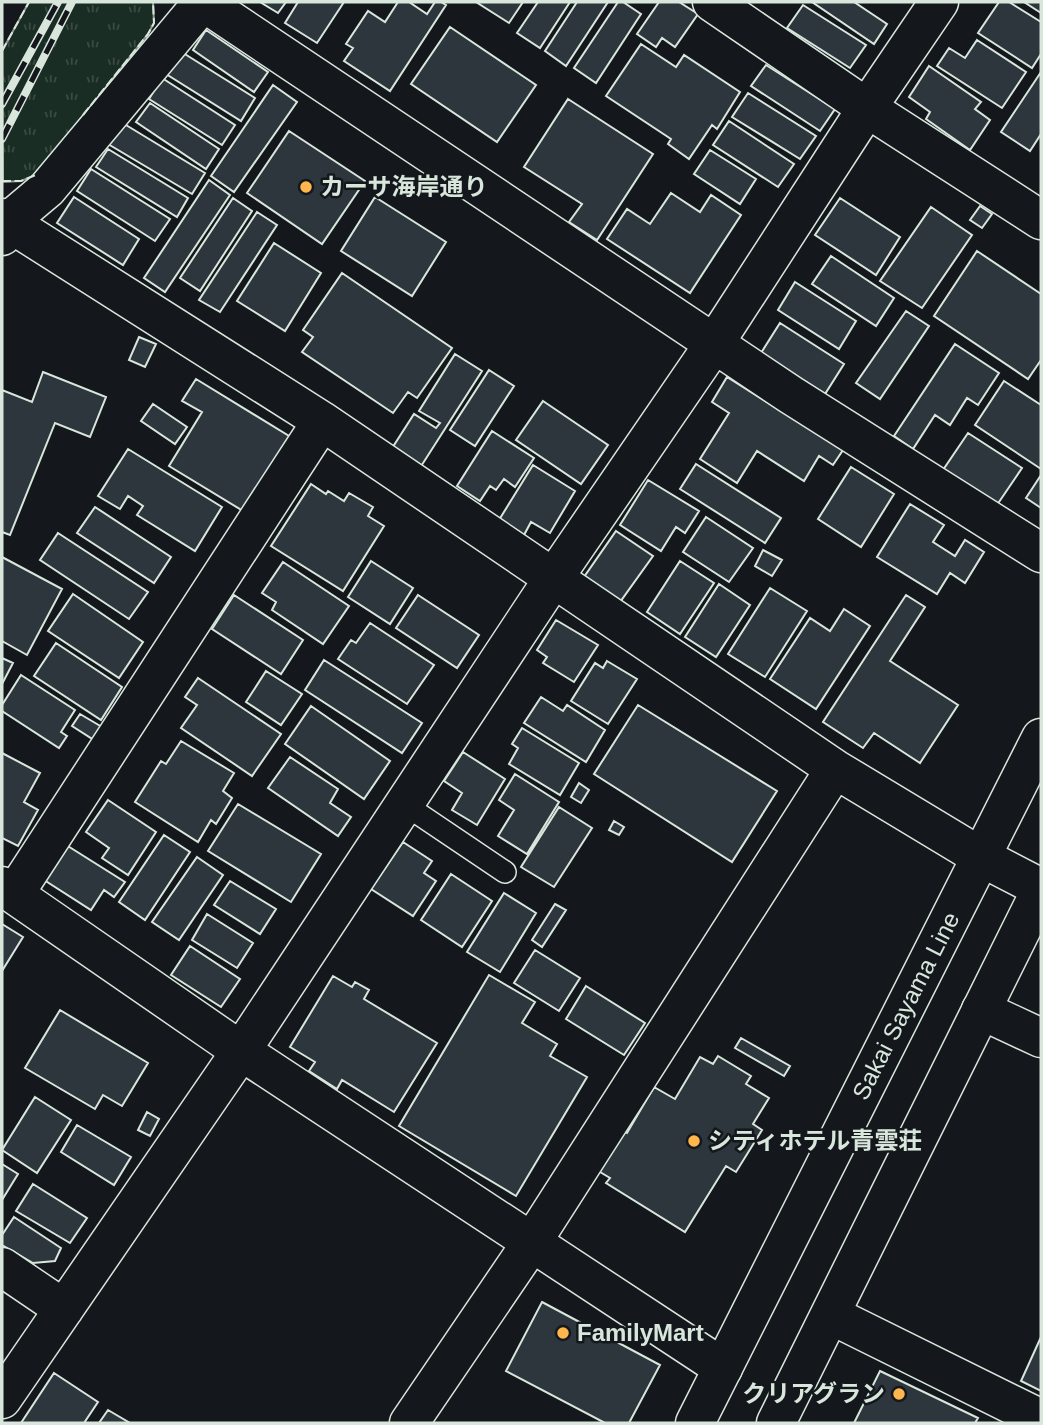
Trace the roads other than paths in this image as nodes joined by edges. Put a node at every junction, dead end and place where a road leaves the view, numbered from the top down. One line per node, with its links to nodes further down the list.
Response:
1 (203, 2): 6 (street); 7 (street)
2 (712, 2): 4 (street)
3 (939, 2): 4 (street)
4 (867, 107): 5 (street); 7 (street)
5 (1041, 220)
6 (4, 225): 8 (street)
7 (714, 344): 9 (street); 10 (street)
8 (322, 421): 10 (street); 17 (street)
9 (1041, 553)
10 (553, 579): 12 (street); 13 (street)
11 (1041, 738): 14 (street, Sakai Sayama Line)
12 (835, 769): 14 (street); 21 (street)
13 (404, 804): 15 (lane); 20 (street)
14 (981, 858): 16 (street); 25 (street, Sakai Sayama Line)
15 (505, 872)
16 (1041, 889): 18 (street)
17 (8, 890): 20 (street)
18 (981, 1010): 19 (street); 24 (street)
19 (1041, 1038)
20 (241, 1051): 21 (street); 23 (street)
21 (532, 1242): 25 (street); 28 (street)
22 (2, 1267): 23 (street)
23 (64, 1309): 26 (street)
24 (831, 1315): 27 (street); 30 (street)
25 (723, 1368): 29 (street, Sakai Sayama Line)
26 (2, 1399)
27 (1041, 1419)
28 (409, 1423)
29 (695, 1423)
30 (776, 1423)

